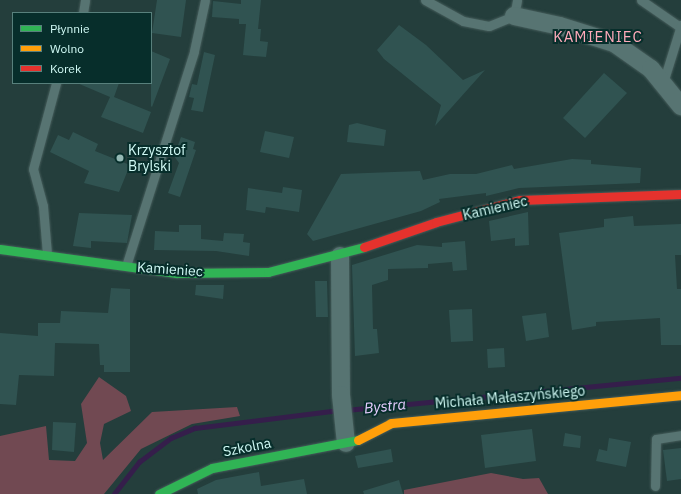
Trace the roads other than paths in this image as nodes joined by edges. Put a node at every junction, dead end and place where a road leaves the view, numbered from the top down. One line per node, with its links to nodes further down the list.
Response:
1 (85, 0): 6 (lane)
2 (206, 0): 15 (lane)
3 (424, 0): 5 (lane)
4 (641, 0): 7 (lane)
5 (516, 8): 8 (street)
6 (83, 12)
7 (681, 26): 8 (lane)
8 (663, 83): 10 (street)
9 (56, 84): 13 (lane)
10 (681, 106)
11 (681, 194): 14 (street, Kamieniec)
12 (0, 248): 13 (street, Kamieniec)
13 (47, 254): 15 (street, Kamieniec)
14 (340, 256): 15 (street, Kamieniec); 17 (street)
15 (126, 266)
16 (681, 395): 17 (street, Michała Małaszyńskiego)
17 (345, 434): 20 (street, Szkolna)
18 (681, 435): 19 (lane)
19 (654, 486)
20 (159, 494)

